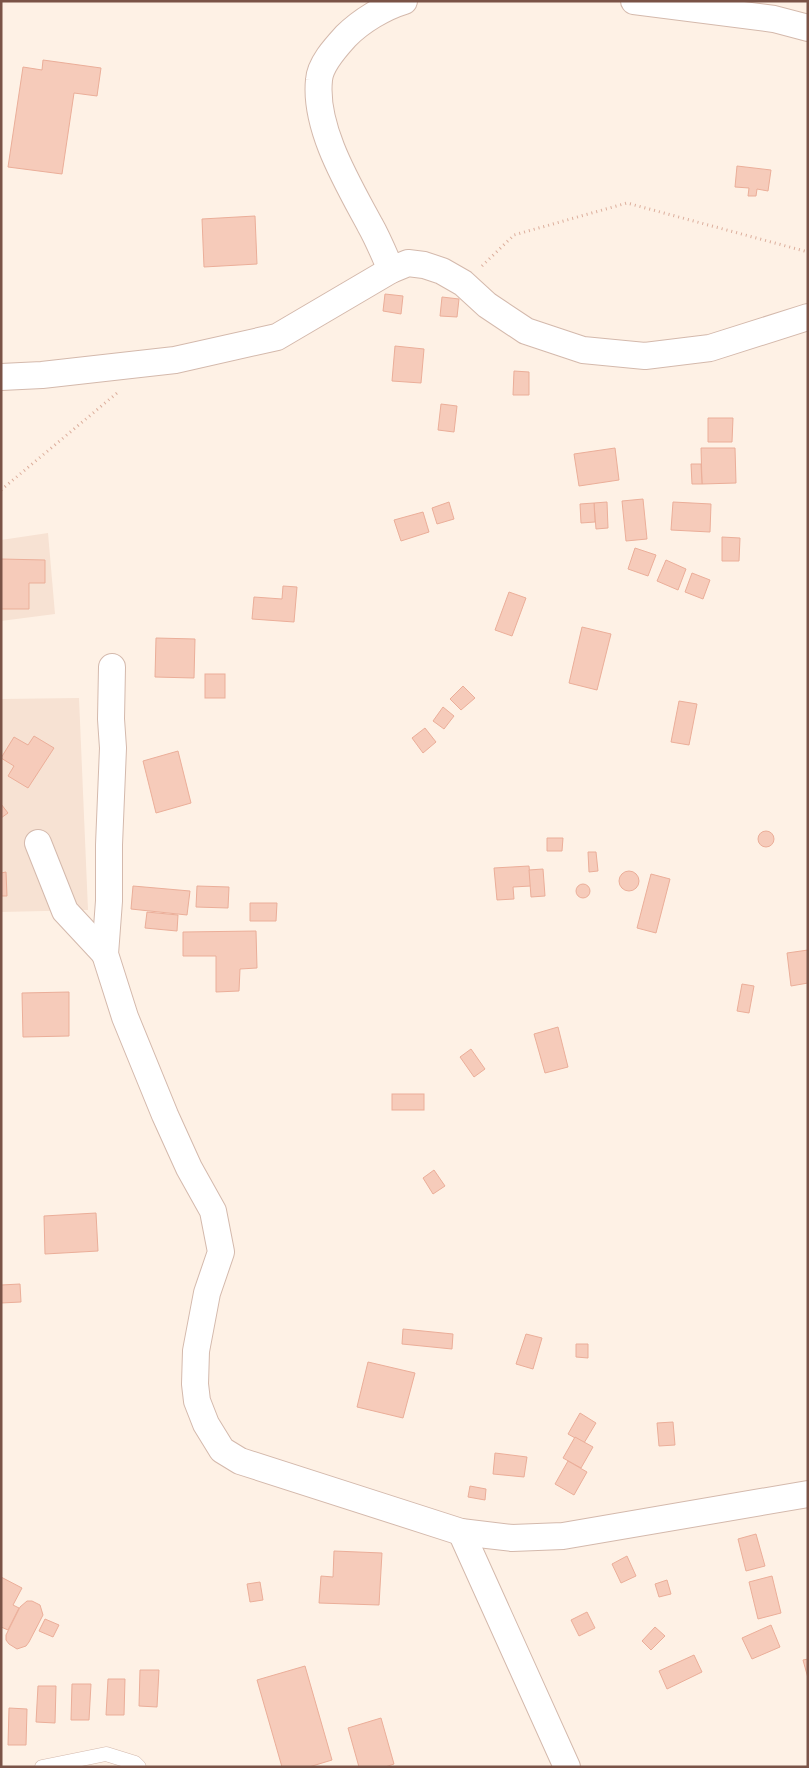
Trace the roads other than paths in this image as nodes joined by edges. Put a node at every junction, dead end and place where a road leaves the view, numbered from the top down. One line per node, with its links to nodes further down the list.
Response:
1 (404, 1): 4 (street)
2 (634, 1): 3 (street)
3 (808, 28)
4 (391, 270): 5 (street); 6 (street)
5 (808, 317)
6 (1, 377)
7 (112, 667): 9 (street)
8 (38, 843): 9 (street)
9 (105, 954): 11 (street)
10 (808, 1494): 11 (street)
11 (461, 1532): 14 (street)
12 (42, 1767): 13 (lane)
13 (139, 1767)
14 (567, 1767)

